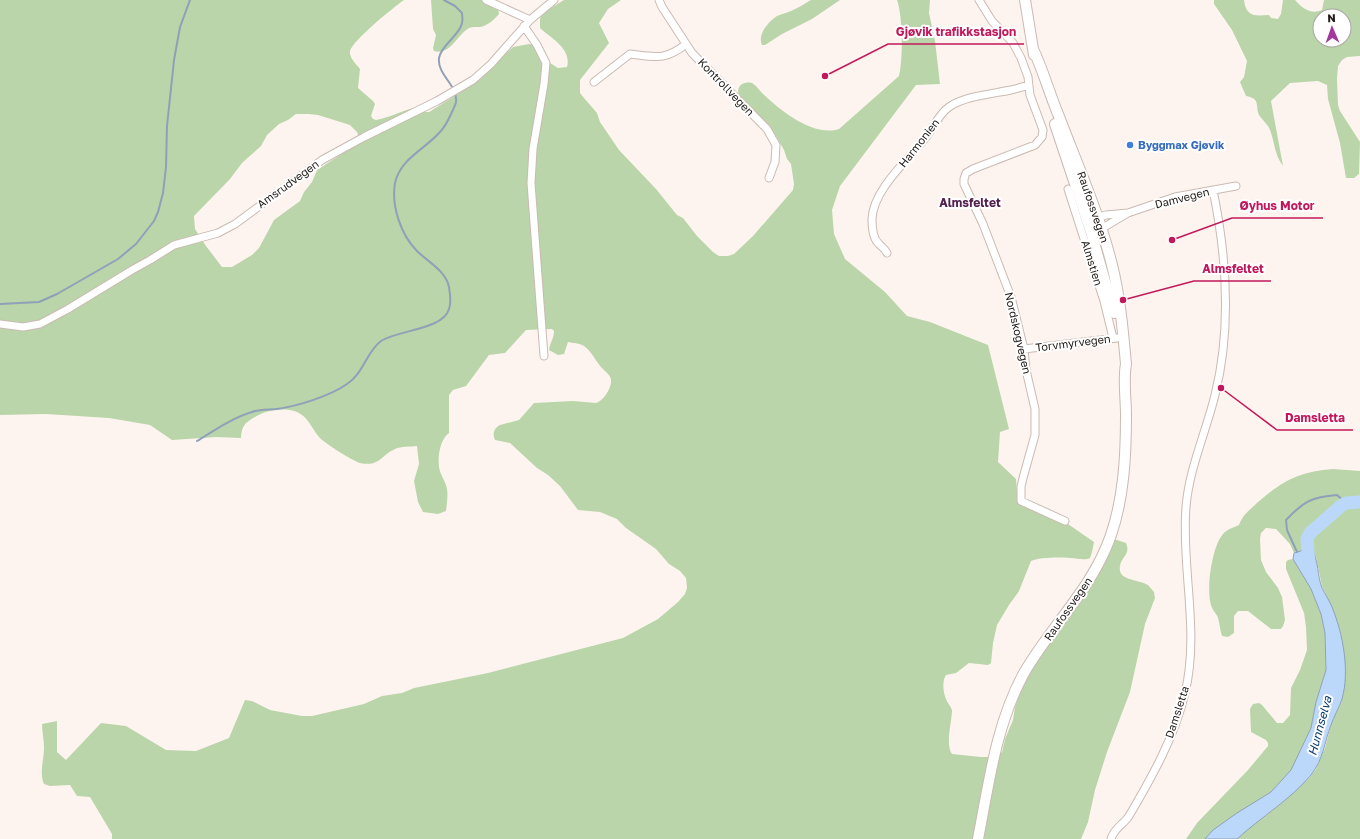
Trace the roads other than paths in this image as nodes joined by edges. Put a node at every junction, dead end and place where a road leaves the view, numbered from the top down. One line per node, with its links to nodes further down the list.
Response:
1 (486, 0): 6 (street)
2 (554, 0): 6 (street, Amsrudvegen)
3 (659, 0): 7 (street, Kontrollvegen)
4 (979, 0): 9 (street)
5 (1025, 0): 15 (main road, Raufossvegen)
6 (527, 23): 19 (street, Amsrudvegen); 22 (street)
7 (686, 44): 8 (street); 10 (street, Kontrollvegen)
8 (594, 82)
9 (1029, 86): 18 (street, Harmonien); 21 (street, Nordskogvegen)
10 (769, 178)
11 (1236, 186): 13 (street, Damvegen)
12 (1068, 189): 20 (street, Almstien)
13 (1212, 190): 14 (street, Damvegen); 25 (street, Damsletta)
14 (1128, 213): 15 (street, Damvegen); 16 (street, Damvegen)
15 (1092, 219): 16 (main road, Raufossvegen); 17 (main road, Raufossvegen)
16 (1101, 228): 17 (street, Damvegen); 20 (main road, Raufossvegen)
17 (1091, 232): 20 (main road, Raufossvegen)
18 (887, 253)
19 (0, 324)
20 (1118, 338): 21 (street, Torvmyrvegen); 24 (main road, Raufossvegen)
21 (1024, 349): 23 (street, Nordskogvegen)
22 (544, 356)
23 (1065, 521)
24 (978, 839)
25 (1111, 839)

